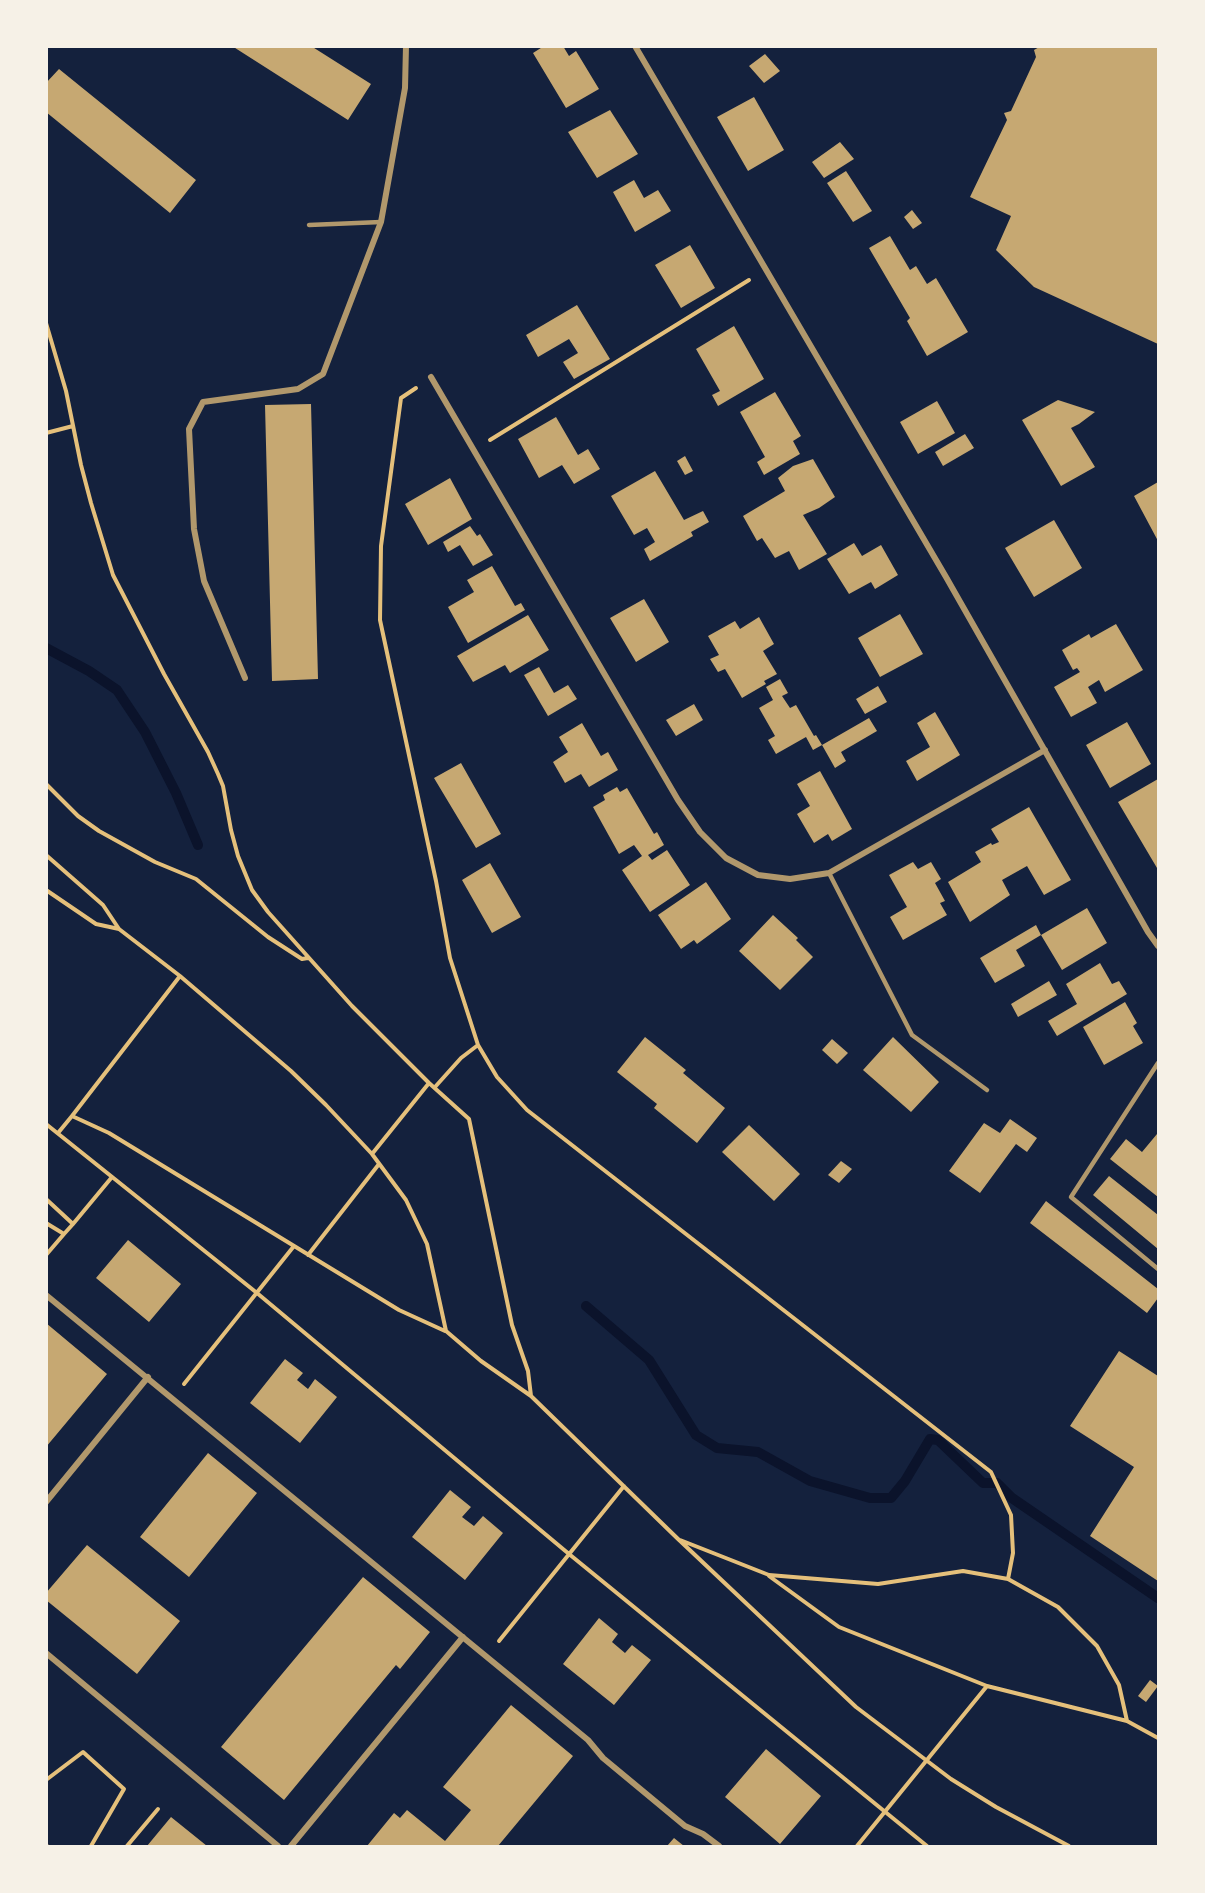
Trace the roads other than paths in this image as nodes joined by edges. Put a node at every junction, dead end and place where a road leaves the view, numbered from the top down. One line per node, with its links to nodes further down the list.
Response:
1 (406, 46): 3 (street)
2 (635, 46): 7 (street)
3 (381, 222): 4 (lane); 6 (street)
4 (309, 225)
5 (431, 377): 8 (street)
6 (245, 678)
7 (1045, 750): 8 (street); 9 (street)
8 (829, 873): 11 (lane)
9 (1158, 946)
10 (1158, 1063): 12 (lane)
11 (987, 1090)
12 (1158, 1269)
13 (46, 1295): 14 (street)
14 (148, 1377): 15 (street); 16 (street)
15 (46, 1502)
16 (463, 1637): 19 (street); 20 (street)
17 (46, 1653): 18 (street)
18 (278, 1846)
19 (291, 1846)
20 (719, 1846)

